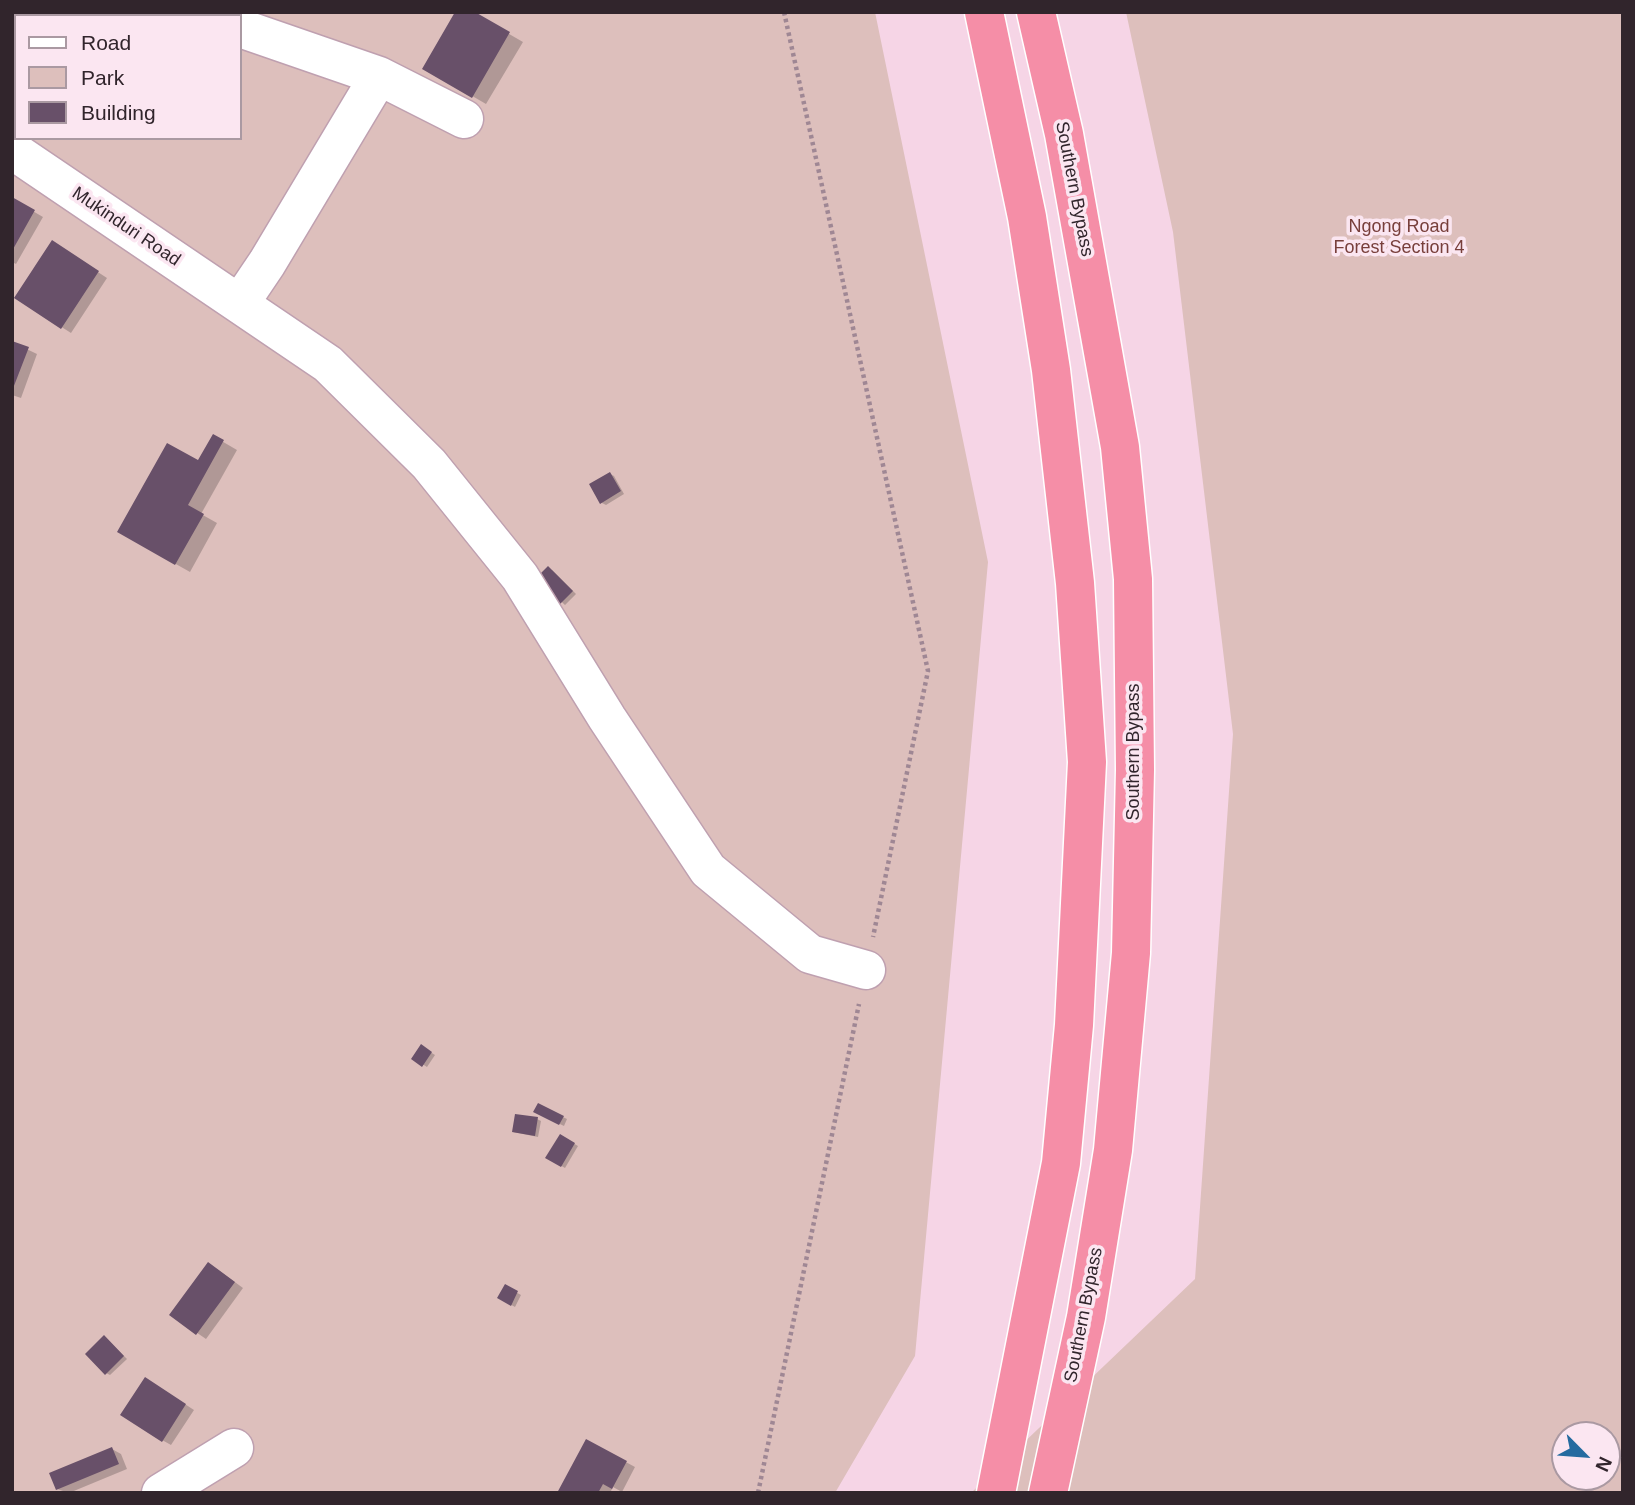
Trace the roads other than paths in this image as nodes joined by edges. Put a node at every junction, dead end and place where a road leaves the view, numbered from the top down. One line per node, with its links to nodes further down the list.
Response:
1 (984, 12): 11 (highway)
2 (1036, 12): 12 (highway, Southern Bypass)
3 (242, 29): 4 (street)
4 (379, 76): 5 (street); 7 (street)
5 (464, 119)
6 (12, 150): 7 (street, Mukinduri Road)
7 (240, 303): 8 (street, Mukinduri Road)
8 (866, 970)
9 (234, 1448): 10 (street)
10 (161, 1493)
11 (996, 1493)
12 (1048, 1493)

